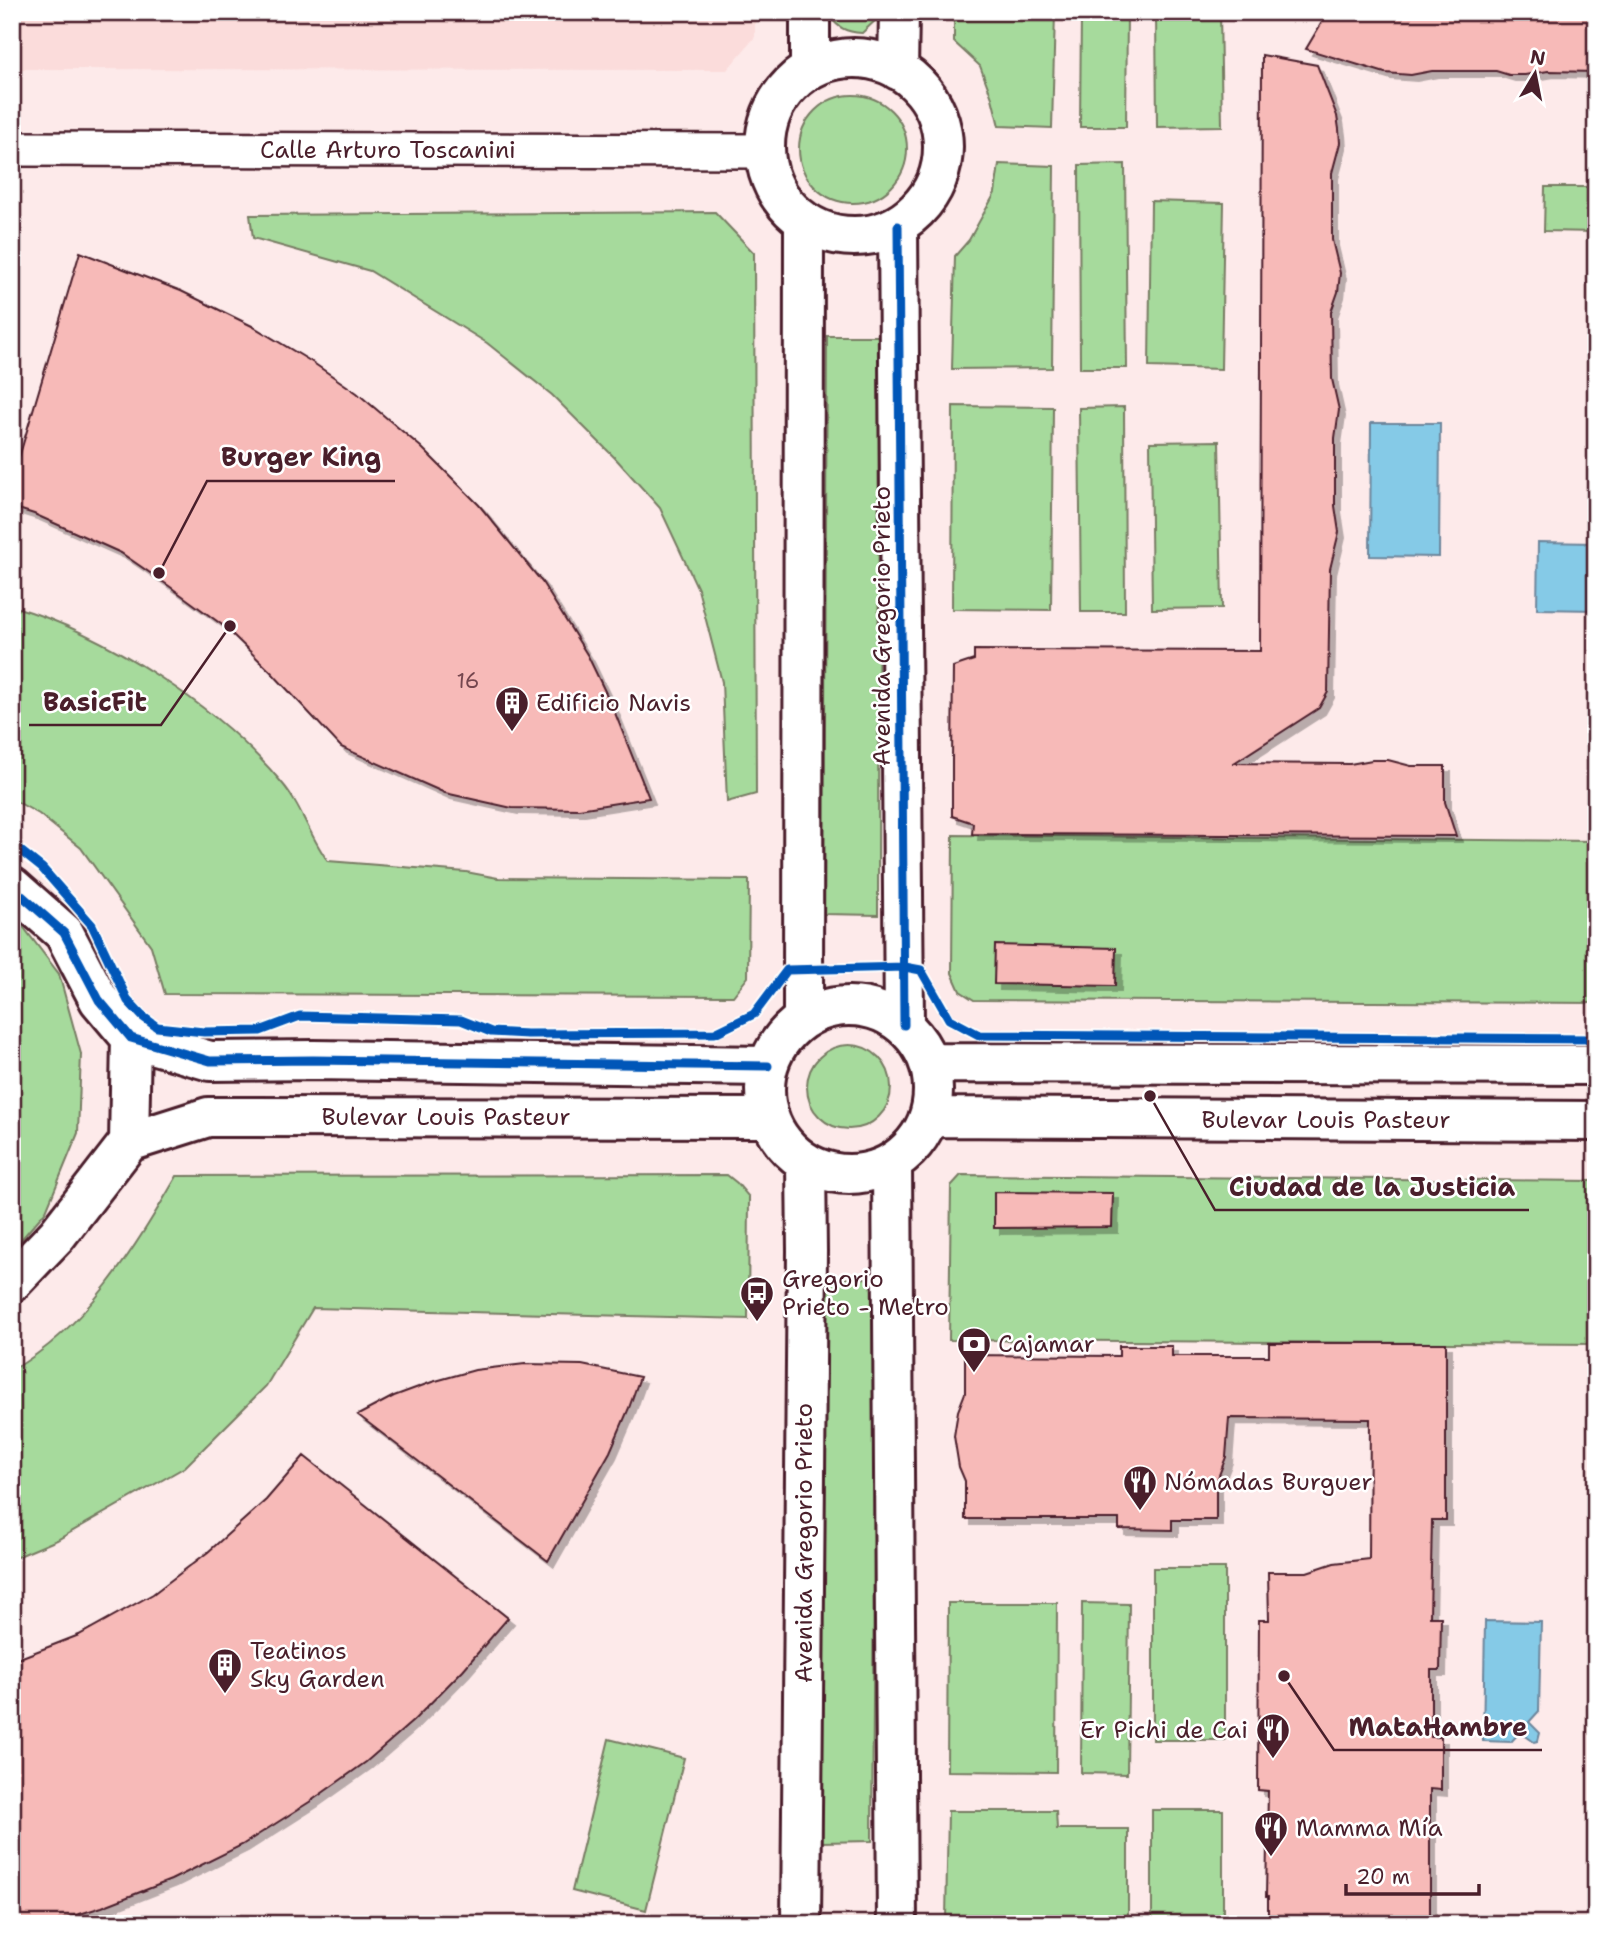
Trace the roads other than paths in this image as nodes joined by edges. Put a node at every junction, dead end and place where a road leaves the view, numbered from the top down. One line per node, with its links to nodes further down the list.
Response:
1 (810, 12): 3 (street)
2 (899, 12): 4 (street)
3 (810, 67): 4 (street); 6 (street)
4 (898, 70): 8 (street)
5 (12, 149): 6 (street, Calle Arturo Toscanini)
6 (763, 150): 7 (street)
7 (803, 223): 8 (street); 10 (street)
8 (898, 226): 11 (street, Avenida Gregorio Prieto)
9 (12, 887): 12 (street)
10 (803, 1019): 11 (street); 15 (street)
11 (904, 1025): 13 (street)
12 (131, 1038): 15 (street); 19 (street)
13 (930, 1063): 14 (street); 16 (street)
14 (1596, 1065)
15 (768, 1066): 17 (street)
16 (930, 1117): 18 (street, Bulevar Louis Pasteur); 21 (street)
17 (767, 1118): 19 (street, Bulevar Louis Pasteur); 20 (street)
18 (1596, 1121)
19 (129, 1142): 22 (street)
20 (806, 1163): 21 (street); 23 (street, Avenida Gregorio Prieto)
21 (892, 1164): 24 (street)
22 (12, 1282)
23 (801, 1924)
24 (897, 1924)

